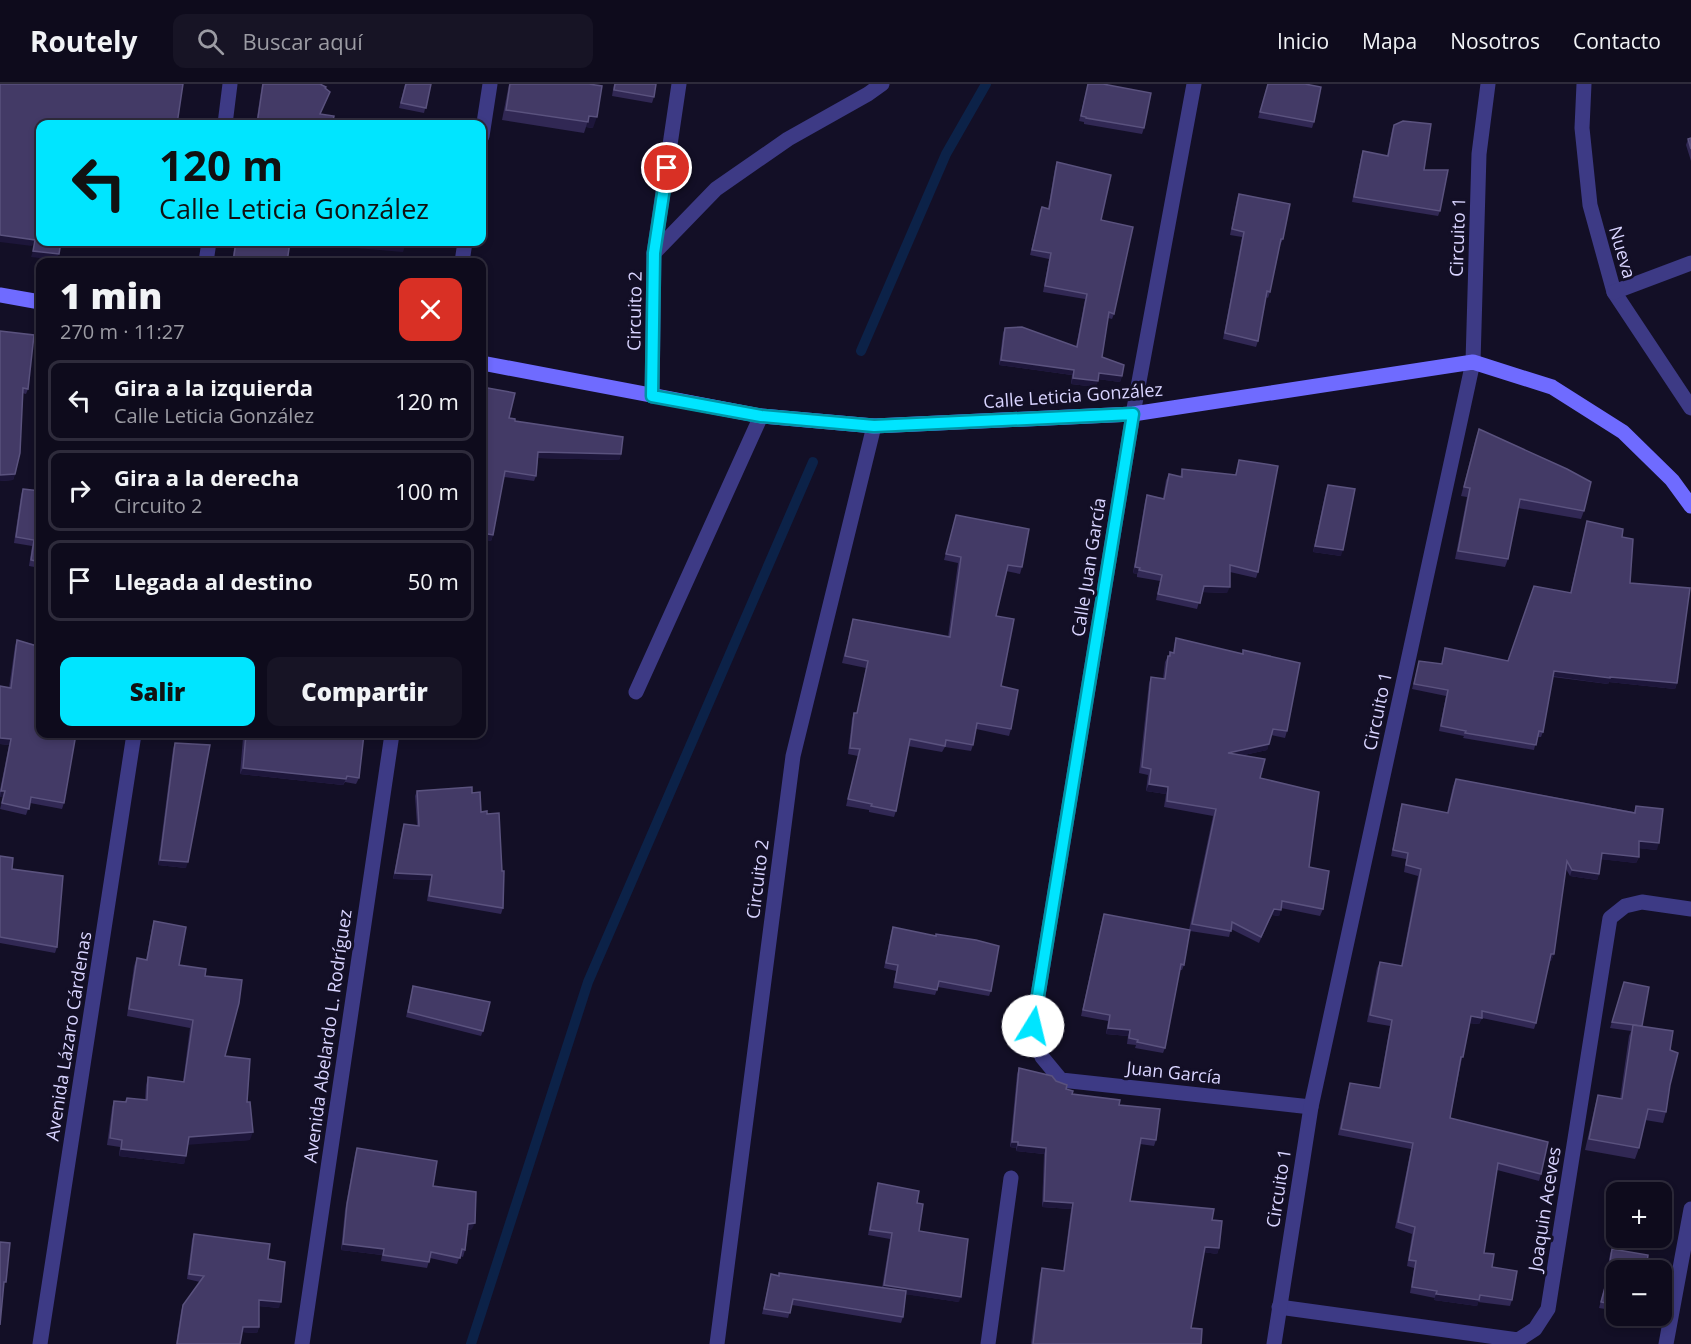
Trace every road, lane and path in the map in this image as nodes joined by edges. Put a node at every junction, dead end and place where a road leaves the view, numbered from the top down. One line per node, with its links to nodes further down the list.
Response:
1 (230, 84): 9 (street)
2 (490, 84): 10 (street)
3 (679, 84): 11 (street, Circuito 2)
4 (882, 84): 8 (street)
5 (1194, 84): 20 (street, Calle Juan García)
6 (1488, 84): 16 (street, Circuito 1)
7 (1584, 84): 13 (street, Nueva)
8 (869, 89): 11 (street)
9 (226, 120)
10 (484, 120)
11 (654, 253): 18 (street, Circuito 2)
12 (1691, 263): 13 (street)
13 (1614, 292): 19 (street, Nueva)
14 (0, 295): 15 (street)
15 (36, 301)
16 (1473, 362): 20 (street, Calle Leticia González); 23 (street, Calle Leticia González); 29 (street, Circuito 1)
17 (486, 364): 18 (street, Calle Leticia González)
18 (652, 396): 21 (street, Calle Leticia González)
19 (1691, 408)
20 (1133, 414): 22 (street, Calle Leticia González); 28 (street, Calle Juan García)
21 (761, 416): 22 (street, Calle Leticia González); 24 (street)
22 (874, 426): 35 (street, Circuito 2)
23 (1691, 506)
24 (636, 692)
25 (133, 738): 33 (street, Avenida Lázaro Cárdenas)
26 (391, 738): 34 (street, Avenida Abelardo L. Rodríguez)
27 (1691, 909): 32 (street, Joaquin Aceves)
28 (1042, 1057): 29 (street, Juan García)
29 (1311, 1107): 32 (street, Circuito 1)
30 (1011, 1178): 36 (street)
31 (1691, 1209): 38 (street)
32 (1279, 1307): 37 (street, Circuito 1)
33 (40, 1344)
34 (302, 1344)
35 (717, 1344)
36 (988, 1344)
37 (1274, 1344)
38 (1666, 1344)

